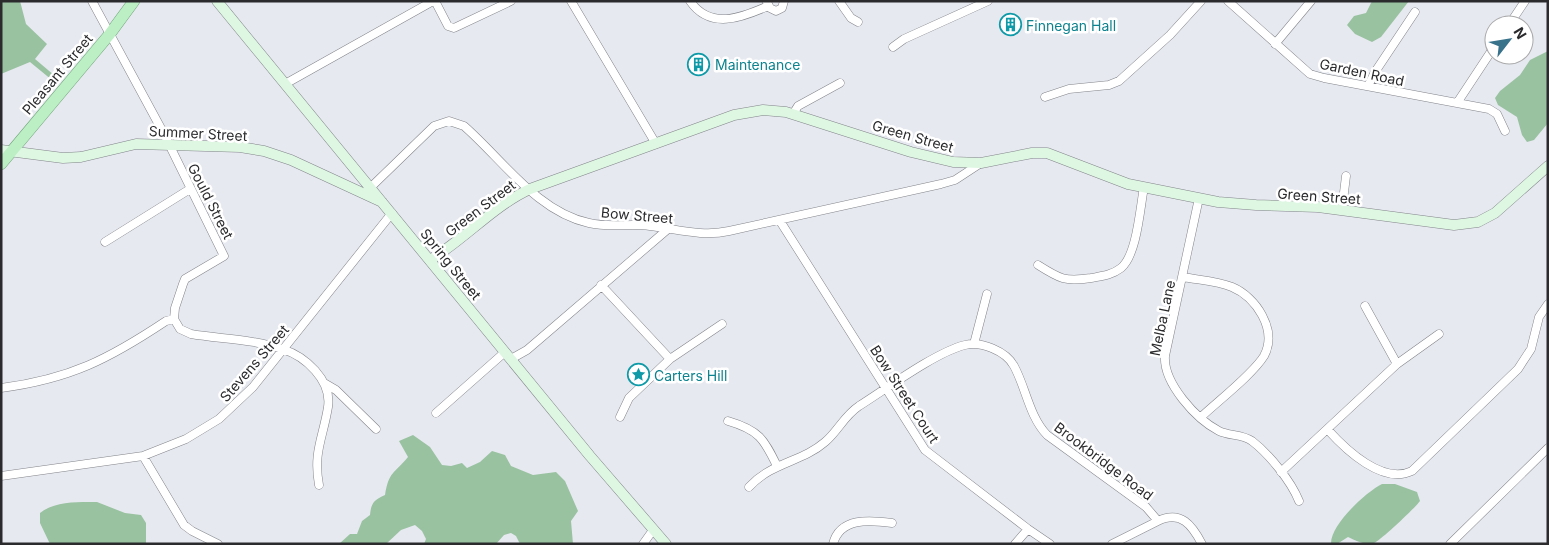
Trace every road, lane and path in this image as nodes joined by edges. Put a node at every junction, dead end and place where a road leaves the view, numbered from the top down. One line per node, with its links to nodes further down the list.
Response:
1 (92, 1): 19 (street, Gould Street)
2 (134, 1): 19 (main road, Pleasant Street)
3 (218, 1): 24 (street, Spring Street)
4 (434, 1): 5 (street); 24 (street)
5 (511, 1)
6 (571, 1): 30 (street)
7 (690, 1): 15 (street)
8 (784, 1): 15 (street)
9 (839, 1): 18 (street)
10 (988, 1): 21 (street)
11 (1201, 1): 26 (street)
12 (1228, 1): 20 (street, Garden Road)
13 (1311, 1): 20 (street)
14 (1525, 1): 17 (street)
15 (767, 3)
16 (1415, 12): 25 (street)
17 (1516, 15)
18 (858, 22)
19 (109, 35): 31 (street, Gould Street); 32 (main road, Pleasant Street)
20 (1274, 44): 25 (street, Garden Road)
21 (893, 47)
22 (1484, 62): 27 (street)
23 (840, 83): 28 (street)
24 (286, 84): 37 (street, Spring Street)
25 (1368, 86): 27 (street, Garden Road)
26 (1046, 97)
27 (1457, 103): 29 (street, Garden Road)
28 (793, 114): 30 (street, Green Street); 33 (street, Green Street)
29 (1505, 131)
30 (656, 144): 40 (street, Green Street)
31 (169, 145): 32 (street, Summer Street); 39 (street, Gould Street); 42 (street, Summer Street)
32 (7, 150): 34 (main road, Pleasant Street)
33 (981, 163): 38 (street, Green Street); 45 (street, Bow Street)
34 (1, 164)
35 (1548, 166): 43 (street, Green Street)
36 (1346, 176): 43 (street)
37 (371, 187): 40 (street, Bow Street); 42 (street, Spring Street)
38 (1144, 187): 41 (street, Green Street); 49 (street)
39 (190, 189): 47 (street); 55 (street, Gould Street)
40 (530, 189): 46 (street, Bow Street); 48 (street, Green Street)
41 (1199, 198): 43 (street, Green Street); 50 (street, Melba Lane)
42 (384, 203): 44 (street, Spring Street)
43 (1342, 209)
44 (392, 214): 48 (street, Spring Street); 59 (street, Stevens Street)
45 (780, 221): 46 (street, Bow Street); 65 (street, Bow Street Court)
46 (668, 229): 51 (street)
47 (105, 242)
48 (430, 260): 60 (street, Spring Street)
49 (1038, 265)
50 (1183, 277): 68 (street, Melba Lane); 68 (street)
51 (601, 285): 60 (street); 61 (street)
52 (986, 294): 58 (street)
53 (1548, 304): 71 (street)
54 (1366, 306): 62 (street)
55 (174, 319): 59 (street); 64 (street)
56 (722, 324): 61 (street)
57 (1439, 334): 62 (street)
58 (974, 344): 65 (street); 80 (street, Brookbridge Road)
59 (284, 349): 63 (street); 73 (street, Stevens Street)
60 (508, 355): 66 (street); 82 (street, Spring Street)
61 (670, 359): 67 (street)
62 (1397, 364): 71 (street)
63 (324, 383): 70 (street); 77 (street)
64 (1, 388)
65 (886, 389): 74 (street); 83 (street, Bow Street Court)
66 (436, 413)
67 (620, 417)
68 (1201, 417): 75 (street, Melba Lane)
69 (728, 421): 74 (street)
70 (376, 429)
71 (1328, 430): 75 (street)
72 (1548, 448): 92 (street)
73 (143, 456): 76 (street, Stevens Street); 84 (street)
74 (777, 466): 78 (street)
75 (1281, 472): 79 (street, Melba Lane)
76 (1, 476)
77 (319, 486)
78 (749, 488)
79 (1299, 501)
80 (1158, 521): 90 (street); 91 (street, Brookbridge Road)
81 (892, 522): 87 (street)
82 (653, 530): 85 (street); 86 (street, Spring Street)
83 (1028, 530): 88 (street); 89 (street, Bow Street Court)
84 (218, 544)
85 (643, 544)
86 (666, 544)
87 (833, 544)
88 (1015, 544)
89 (1050, 544)
90 (1112, 544)
91 (1202, 544)
92 (1450, 544)

